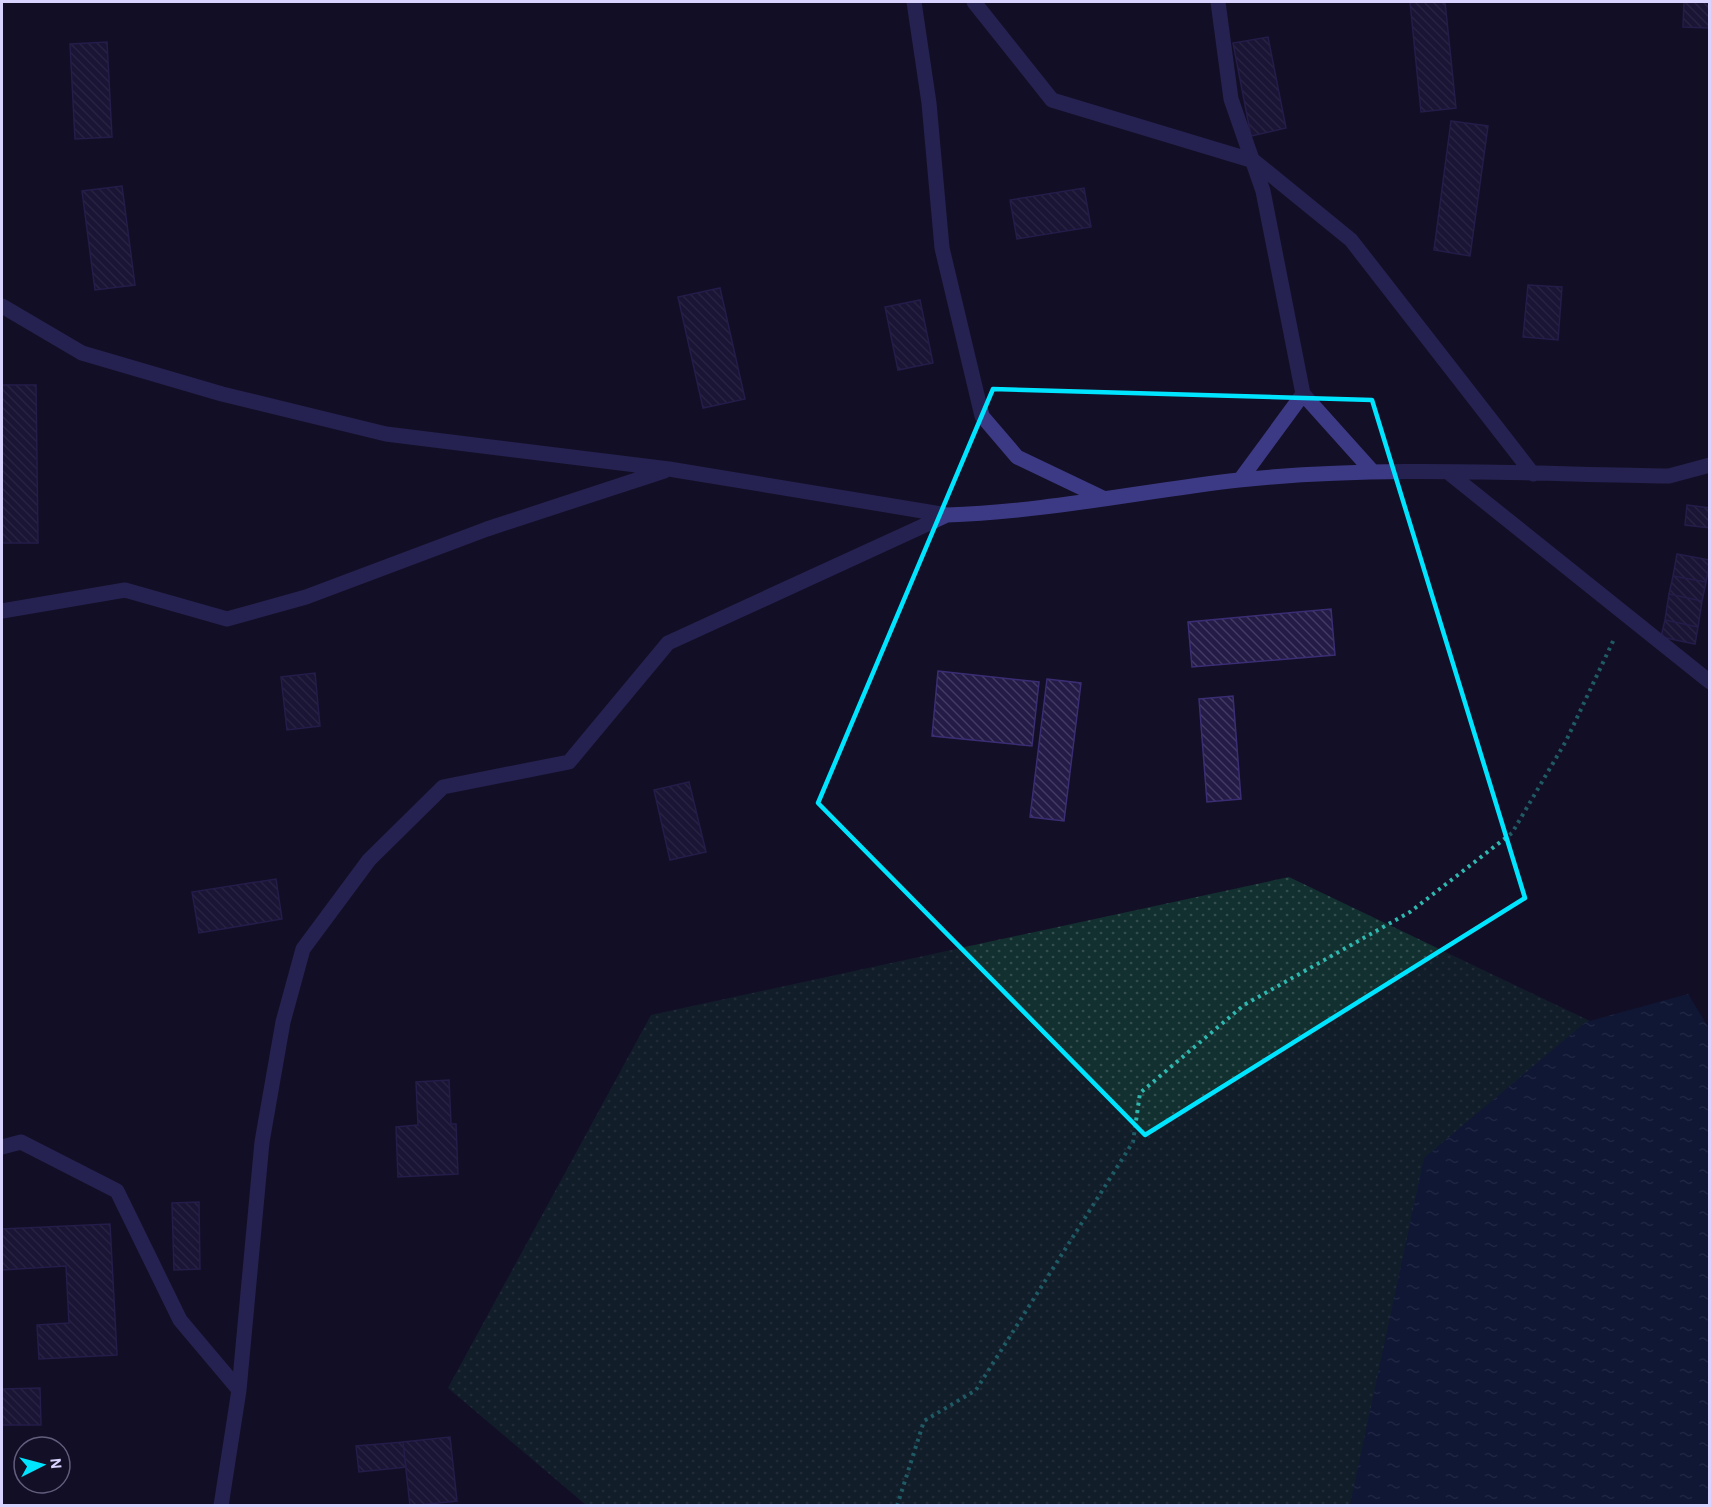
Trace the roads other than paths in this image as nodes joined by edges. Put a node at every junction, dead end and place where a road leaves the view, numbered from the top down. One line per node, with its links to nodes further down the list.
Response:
1 (914, 2): 13 (street)
2 (974, 2): 4 (street)
3 (1218, 2): 4 (street)
4 (1254, 161): 6 (street); 11 (street)
5 (2, 306): 8 (street)
6 (1303, 394): 9 (street); 12 (street)
7 (1710, 465): 11 (street)
8 (669, 469): 14 (street); 15 (street)
9 (1373, 472): 10 (street); 12 (street)
10 (1449, 473): 11 (street); 16 (street)
11 (1533, 474)
12 (1240, 480): 13 (street)
13 (1105, 498): 14 (street)
14 (947, 514): 18 (street)
15 (2, 611)
16 (1710, 682)
17 (2, 1147): 18 (street)
18 (239, 1390): 19 (street)
19 (221, 1506)

